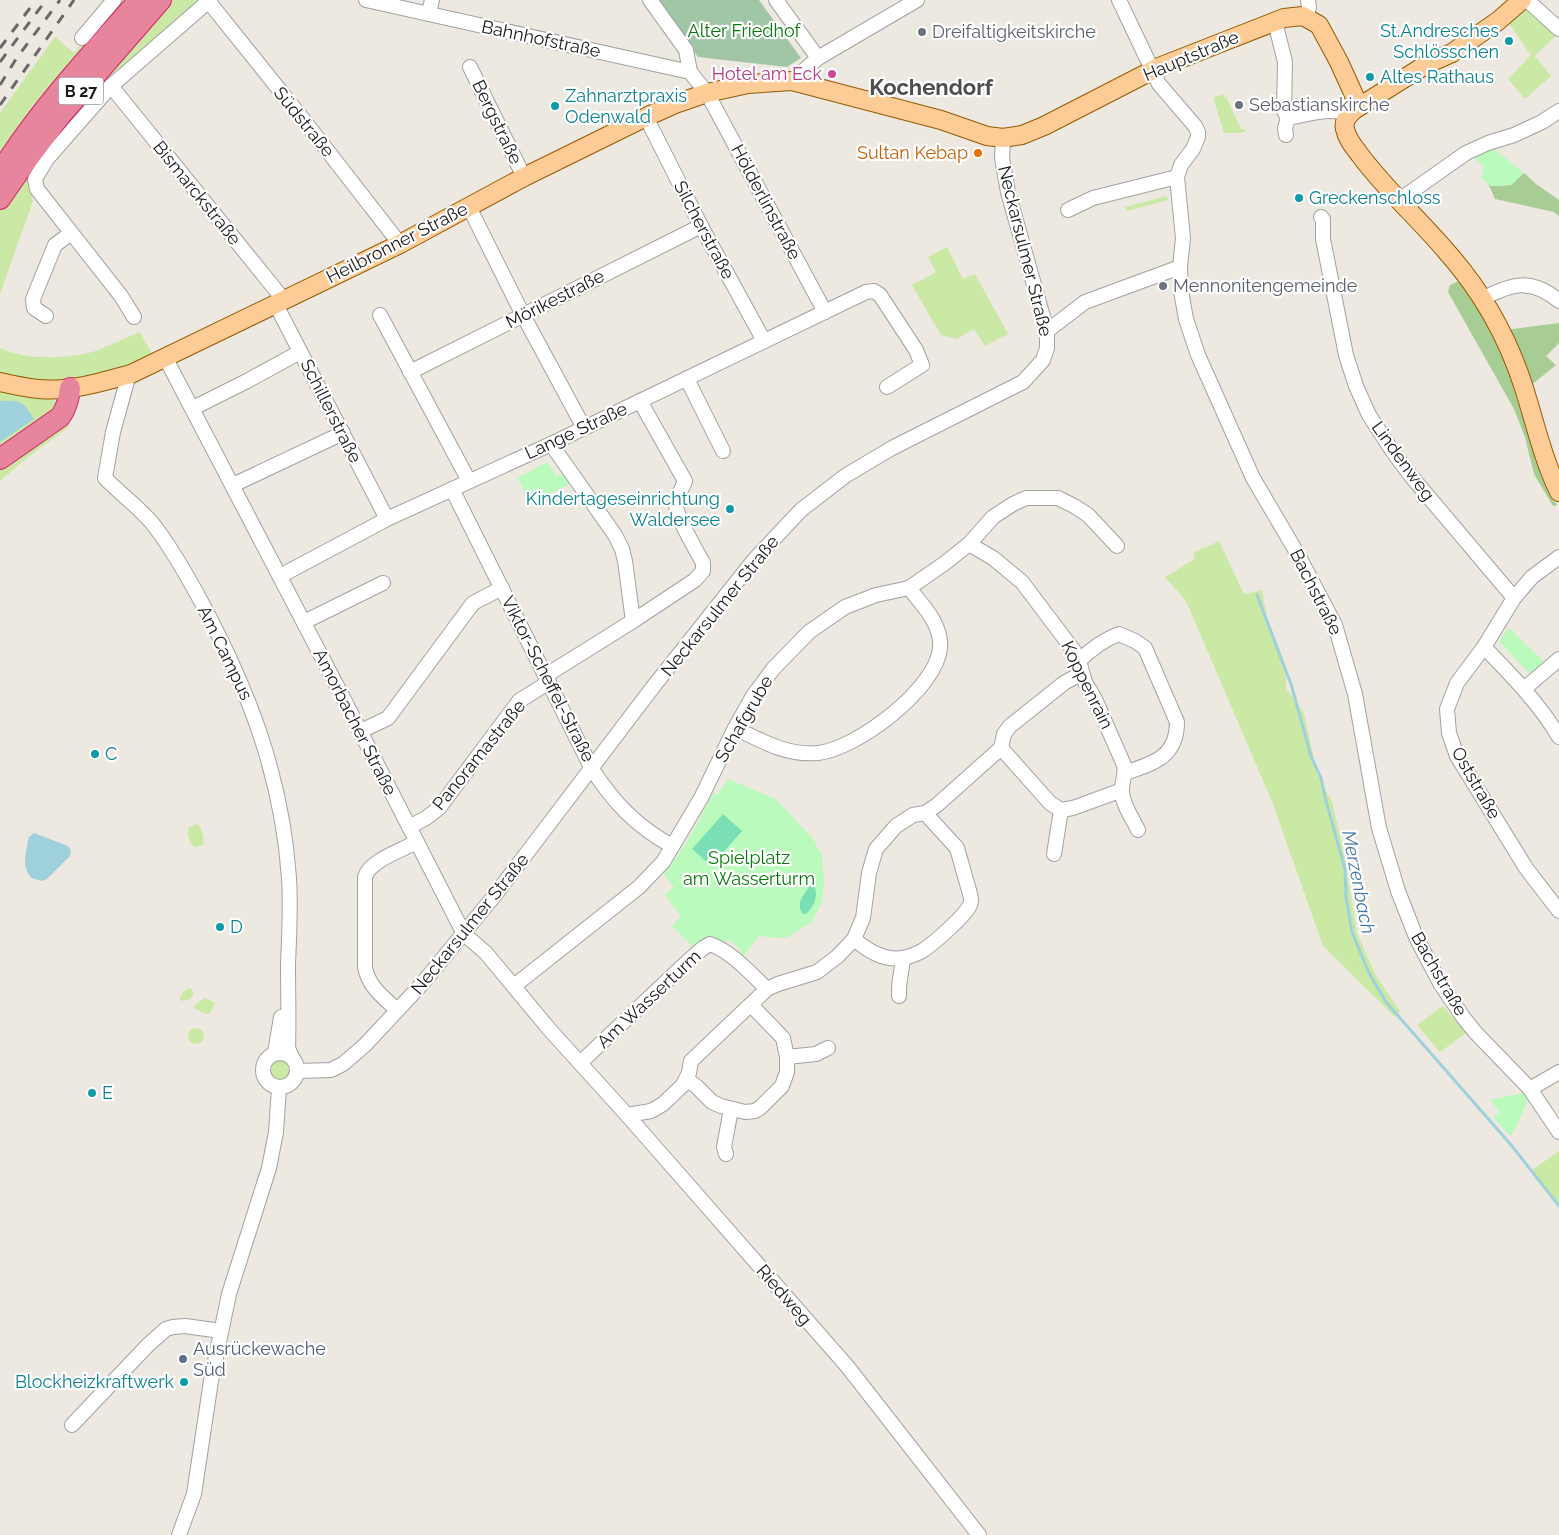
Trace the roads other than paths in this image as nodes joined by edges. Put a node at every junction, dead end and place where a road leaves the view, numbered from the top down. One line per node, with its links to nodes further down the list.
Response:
1 (114, 0): 16 (street)
2 (139, 0): 28 (highway, B 27)
3 (161, 0): 34 (highway, B 27)
4 (366, 0): 12 (street, Bahnhofstraße)
5 (650, 0): 20 (street)
6 (776, 0): 17 (street)
7 (917, 0): 17 (street)
8 (1119, 0): 19 (street)
9 (1522, 0): 24 (main road)
10 (1527, 0): 15 (street)
11 (209, 1): 22 (street); 42 (street, Südstraße)
12 (431, 7): 20 (street, Bahnhofstraße)
13 (1307, 8): 14 (main road, Hauptstraße); 24 (main road, Hauptstraße)
14 (1275, 22): 19 (main road, Hauptstraße); 27 (street)
15 (1559, 28)
16 (82, 38)
17 (818, 58): 21 (street)
18 (470, 67): 32 (street, Bergstraße)
19 (1151, 71): 30 (main road, Hauptstraße); 33 (street)
20 (690, 72): 23 (street)
21 (792, 81): 23 (main road, Heilbronner Straße); 30 (main road, Hauptstraße)
22 (111, 86): 41 (street); 45 (street, Bismarckstraße)
23 (707, 93): 26 (main road, Heilbronner Straße); 47 (street, Hölderlinstraße)
24 (1353, 111): 27 (street); 35 (main road)
25 (1559, 111): 35 (street)
26 (646, 117): 32 (main road, Heilbronner Straße); 40 (street, Silcherstraße)
27 (1288, 118): 29 (street)
28 (26, 133): 31 (highway); 34 (highway, B 27)
29 (1286, 135)
30 (1003, 138): 52 (street, Neckarsulmer Straße)
31 (0, 157)
32 (524, 177): 36 (main road, Heilbronner Straße)
33 (1177, 177): 38 (street); 43 (street, Bachstraße)
34 (3, 186): 37 (highway)
35 (1398, 201): 44 (main road)
36 (469, 207): 42 (main road, Heilbronner Straße); 49 (street)
37 (0, 209)
38 (1068, 210)
39 (1321, 217): 83 (street, Lindenweg)
40 (701, 226): 49 (street, Mörikestraße); 53 (street, Silcherstraße)
41 (72, 233): 50 (street); 51 (street)
42 (400, 244): 45 (main road, Heilbronner Straße)
43 (1180, 267): 52 (street); 124 (street, Bachstraße)
44 (1482, 298): 46 (street); 74 (main road)
45 (279, 301): 54 (street, Schillerstraße); 55 (main road, Heilbronner Straße)
46 (1559, 301)
47 (825, 312): 53 (street, Lange Straße); 62 (street, Lange Straße)
48 (380, 315): 56 (street)
49 (523, 315): 56 (street, Mörikestraße); 66 (street)
50 (46, 316)
51 (134, 318)
52 (1047, 330): 95 (street, Neckarsulmer Straße)
53 (764, 341): 58 (street, Lange Straße)
54 (300, 352): 65 (street); 67 (street, Schillerstraße)
55 (165, 357): 57 (main road, Heilbronner Straße); 65 (street, Amorbacher Straße)
56 (410, 372): 71 (street)
57 (129, 374): 63 (main road, Heilbronner Straße); 109 (street, Am Campus)
58 (687, 379): 64 (street, Lange Straße); 69 (street)
59 (0, 382): 61 (main road, Heilbronner Straße)
60 (0, 386): 61 (main road)
61 (25, 387): 63 (main road, Heilbronner Straße)
62 (887, 387)
63 (70, 388): 70 (highway)
64 (640, 401): 66 (street, Lange Straße); 84 (street, Panoramastraße)
65 (193, 408): 72 (street, Amorbacher Straße)
66 (584, 428): 68 (street, Lange Straße)
67 (343, 433): 72 (street); 75 (street, Schillerstraße)
68 (551, 444): 71 (street, Lange Straße); 84 (street)
69 (723, 451)
70 (0, 459)
71 (469, 481): 73 (street, Lange Straße)
72 (233, 485): 79 (street, Amorbacher Straße)
73 (452, 489): 75 (street, Lange Straße); 81 (street, Viktor-Scheffel-Straße)
74 (1559, 492)
75 (387, 519): 79 (street, Lange Straße)
76 (969, 544): 77 (street, Schafgrube); 82 (street, Schafgrube); 88 (street, Koppenrain)
77 (1117, 546)
78 (1559, 557): 83 (street, Oststraße)
79 (280, 576): 85 (street, Amorbacher Straße)
80 (383, 583): 85 (street)
81 (502, 588): 89 (street, Viktor-Scheffel-Straße); 92 (street)
82 (909, 588): 91 (street, Schafgrube); 91 (street)
83 (1514, 598): 86 (street, Oststraße)
84 (633, 621): 89 (street, Panoramastraße)
85 (304, 622): 92 (street, Amorbacher Straße)
86 (1484, 647): 90 (street); 105 (street, Oststraße)
87 (1559, 658): 90 (street)
88 (1081, 667): 94 (street); 96 (street, Koppenrain); 96 (street)
89 (547, 679): 95 (street, Viktor-Scheffel-Straße); 100 (street, Panoramastraße)
90 (1524, 689): 93 (street)
91 (735, 728): 103 (street, Schafgrube)
92 (361, 731): 100 (street, Amorbacher Straße)
93 (1559, 736)
94 (1001, 748): 98 (street); 99 (street)
95 (592, 769): 103 (street, Viktor-Scheffel-Straße); 106 (street, Neckarsulmer Straße)
96 (1126, 773): 97 (street)
97 (1122, 790): 98 (street); 101 (street)
98 (1061, 810): 104 (street)
99 (925, 813): 107 (street); 108 (street)
100 (409, 827): 102 (street, Amorbacher Straße)
101 (1138, 830)
102 (417, 842): 106 (street, Amorbacher Straße); 114 (street)
103 (672, 846): 110 (street, Schafgrube)
104 (1054, 854)
105 (1559, 910)
106 (464, 934): 110 (street, Amorbacher Straße); 114 (street, Neckarsulmer Straße)
107 (854, 939): 108 (street); 111 (street)
108 (902, 958): 112 (street)
109 (288, 964): 116 (street, Am Campus); 117 (street, Am Campus)
110 (514, 986): 119 (street, Amorbacher Straße)
111 (767, 989): 113 (street); 119 (street, Am Wasserturm)
112 (899, 996)
113 (751, 1004): 118 (street); 122 (street)
114 (397, 1010): 120 (street, Neckarsulmer Straße)
115 (828, 1048): 118 (street)
116 (276, 1053): 117 (street); 123 (street)
117 (292, 1057): 120 (street)
118 (787, 1057): 125 (street)
119 (580, 1063): 126 (street, Riedweg)
120 (297, 1071): 123 (street)
121 (1559, 1072): 124 (street)
122 (686, 1079): 125 (street); 126 (street)
123 (279, 1088): 129 (street)
124 (1530, 1089): 127 (street, Bachstraße)
125 (731, 1109): 128 (street)
126 (627, 1115): 132 (street, Riedweg)
127 (1559, 1132)
128 (726, 1154)
129 (221, 1330): 130 (street); 131 (street)
130 (72, 1425)
131 (179, 1535)
132 (979, 1535)

